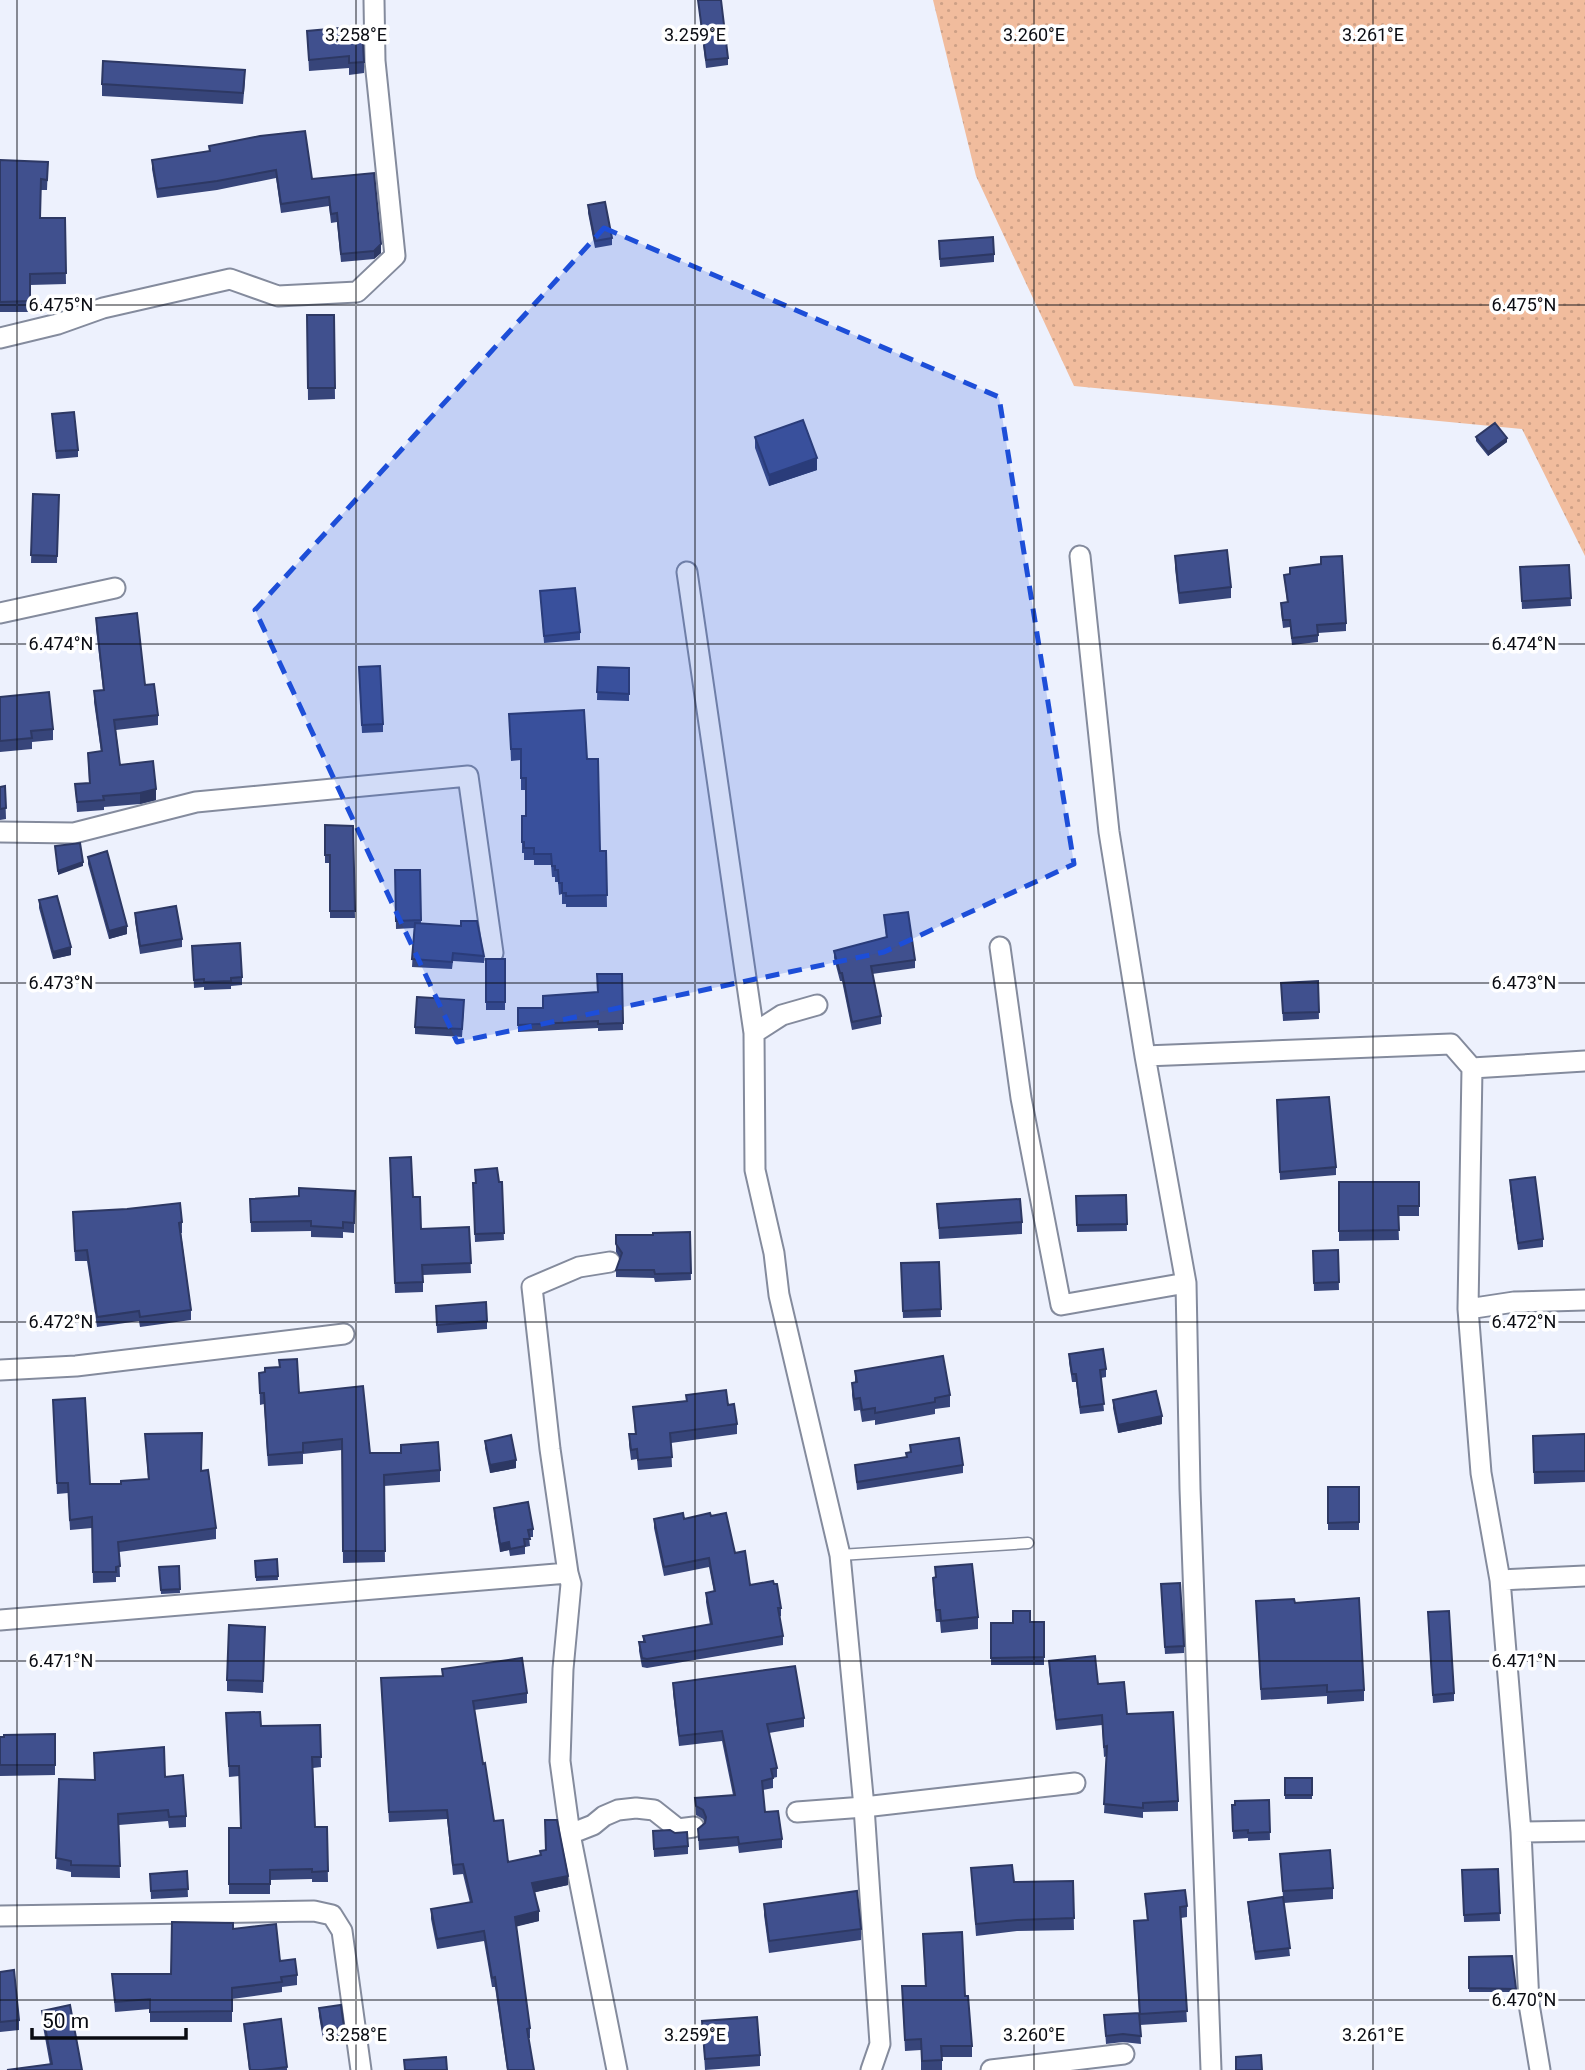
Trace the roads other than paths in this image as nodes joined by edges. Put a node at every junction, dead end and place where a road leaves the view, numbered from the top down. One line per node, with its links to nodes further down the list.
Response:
1 (374, 0): 2 (street)
2 (0, 338)
3 (1080, 556): 12 (street)
4 (687, 572): 11 (street)
5 (115, 588): 6 (street)
6 (0, 613)
7 (0, 832): 9 (street)
8 (1000, 947): 16 (street)
9 (493, 953)
10 (817, 1005): 11 (street)
11 (754, 1033): 22 (street)
12 (1145, 1056): 14 (street); 16 (street)
13 (1585, 1061): 14 (street)
14 (1472, 1068): 18 (street)
15 (610, 1262): 23 (street)
16 (1186, 1283): 40 (street)
17 (1585, 1300): 18 (street)
18 (1468, 1309): 25 (street)
19 (344, 1334): 20 (street)
20 (0, 1370)
21 (1028, 1543): 22 (lane)
22 (840, 1555): 28 (street)
23 (568, 1573): 26 (street); 33 (street)
24 (1585, 1576): 25 (street)
25 (1500, 1580): 32 (street)
26 (0, 1620)
27 (1075, 1783): 28 (street)
28 (864, 1807): 29 (street); 38 (street)
29 (797, 1812)
30 (694, 1827): 33 (street)
31 (1585, 1830): 32 (street)
32 (1521, 1832): 41 (street)
33 (570, 1834): 37 (street)
34 (0, 1916): 36 (street)
35 (1124, 2054): 39 (street)
36 (361, 2070)
37 (617, 2070)
38 (871, 2070)
39 (991, 2070)
40 (1211, 2070)
41 (1540, 2070)

